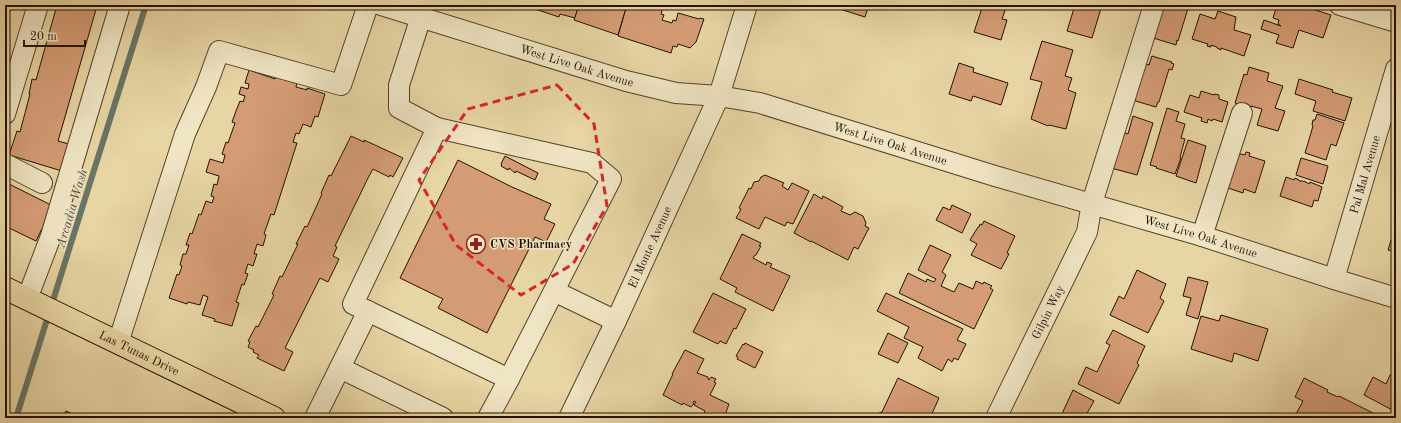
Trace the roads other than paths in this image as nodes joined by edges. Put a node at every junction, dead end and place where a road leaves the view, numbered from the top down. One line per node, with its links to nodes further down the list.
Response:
1 (38, 5): 13 (street)
2 (120, 5): 23 (street)
3 (368, 5): 26 (street)
4 (381, 5): 8 (street, West Live Oak Avenue)
5 (747, 5): 11 (street, El Monte Avenue)
6 (1154, 5): 17 (street, Gilpin Way)
7 (1340, 5): 9 (street)
8 (421, 17): 11 (street, West Live Oak Avenue); 14 (street)
9 (1396, 22)
10 (1396, 69): 19 (street, Pal Mal Avenue)
11 (719, 96): 17 (street, West Live Oak Avenue); 25 (street, El Monte Avenue)
12 (1242, 113): 18 (street)
13 (5, 114)
14 (437, 128): 21 (street); 24 (street)
15 (5, 164): 16 (street)
16 (42, 183)
17 (1092, 203): 18 (street, West Live Oak Avenue); 34 (street, Gilpin Way)
18 (1202, 236): 19 (street, West Live Oak Avenue)
19 (1334, 279): 22 (street, West Live Oak Avenue)
20 (5, 288): 23 (main road, Las Tunas Drive)
21 (554, 291): 25 (street); 28 (street)
22 (1396, 298)
23 (32, 302): 26 (main road, Las Tunas Drive)
24 (368, 311): 27 (street); 28 (street)
25 (616, 321): 33 (street, El Monte Avenue)
26 (118, 342): 29 (main road, Las Tunas Drive)
27 (340, 368): 30 (street); 31 (street)
28 (509, 379): 32 (street)
29 (274, 418)
30 (315, 418)
31 (444, 418)
32 (488, 418)
33 (569, 418)
34 (996, 418)

